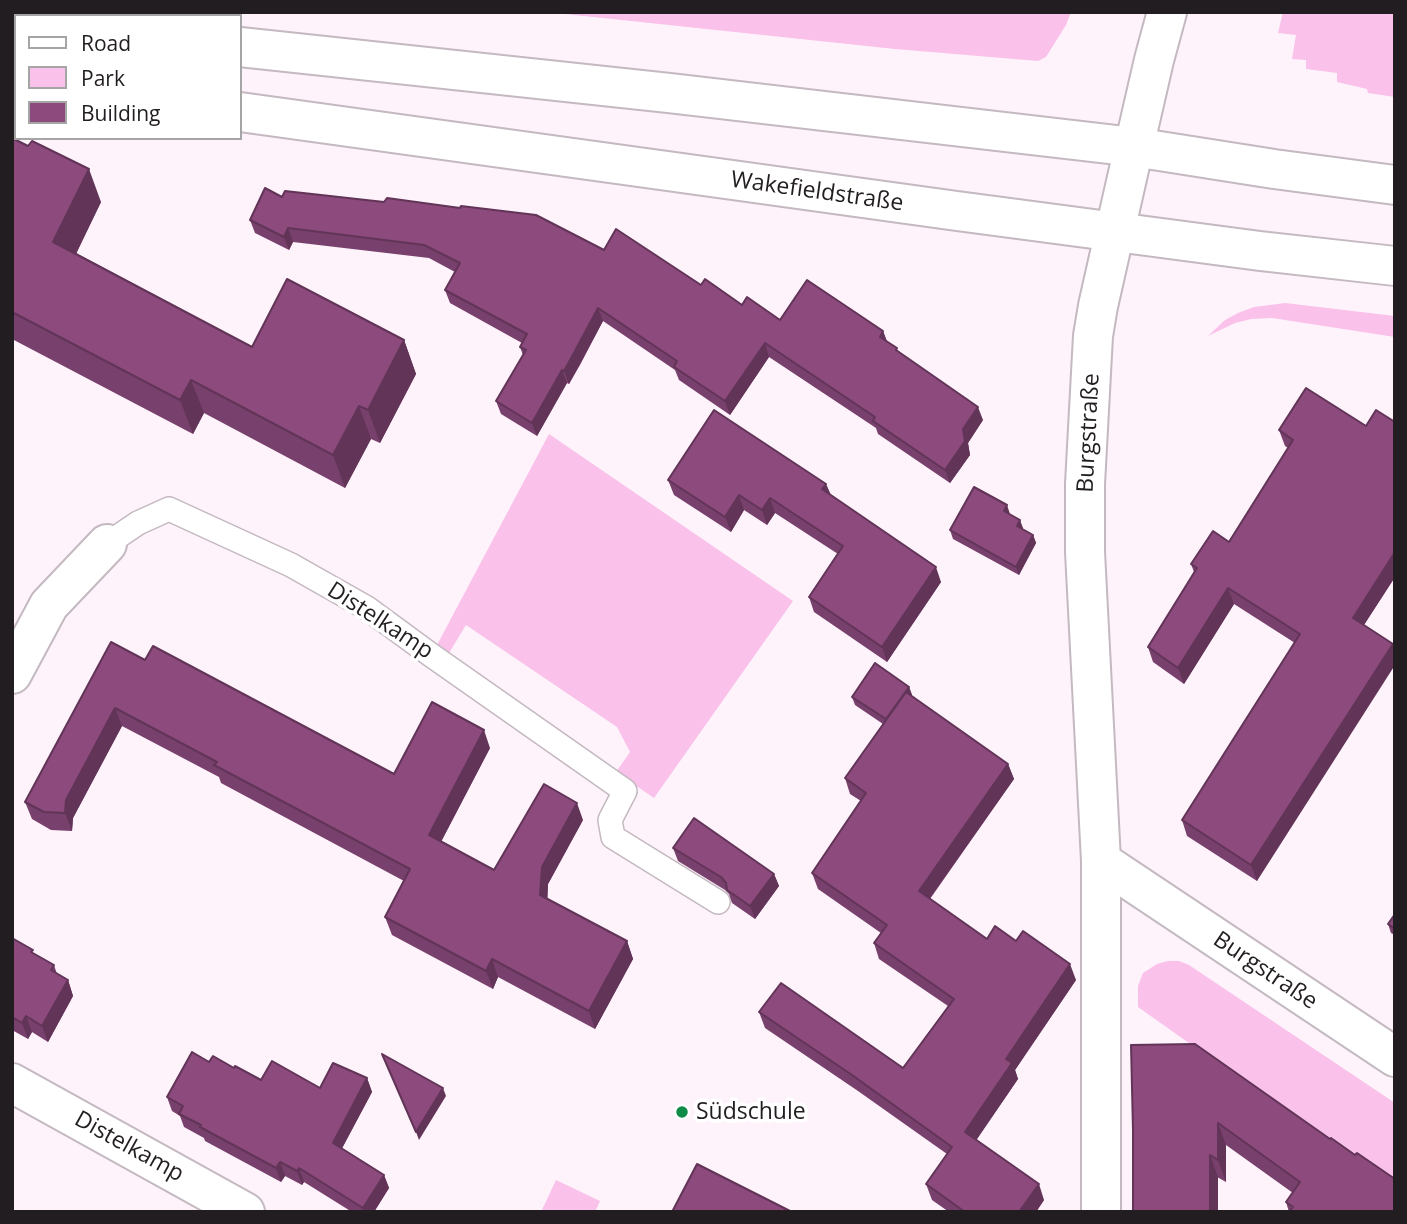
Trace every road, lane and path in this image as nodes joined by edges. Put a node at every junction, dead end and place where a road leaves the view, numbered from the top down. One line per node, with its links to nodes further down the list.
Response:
1 (1167, 12): 4 (main road, Burgstraße)
2 (242, 47): 4 (main road)
3 (242, 112): 6 (main road, Wakefieldstraße)
4 (1133, 147): 5 (main road); 6 (main road, Burgstraße)
5 (1395, 185)
6 (1115, 231): 7 (main road, Wakefieldstraße); 10 (main road, Burgstraße)
7 (1395, 265)
8 (107, 544): 9 (main road, Distelkamp); 11 (lane, Distelkamp)
9 (12, 674)
10 (1101, 862): 12 (main road, Burgstraße); 15 (main road, Burgstraße)
11 (718, 902)
12 (1395, 1057)
13 (12, 1083): 14 (main road, Distelkamp)
14 (245, 1212)
15 (1101, 1212)

